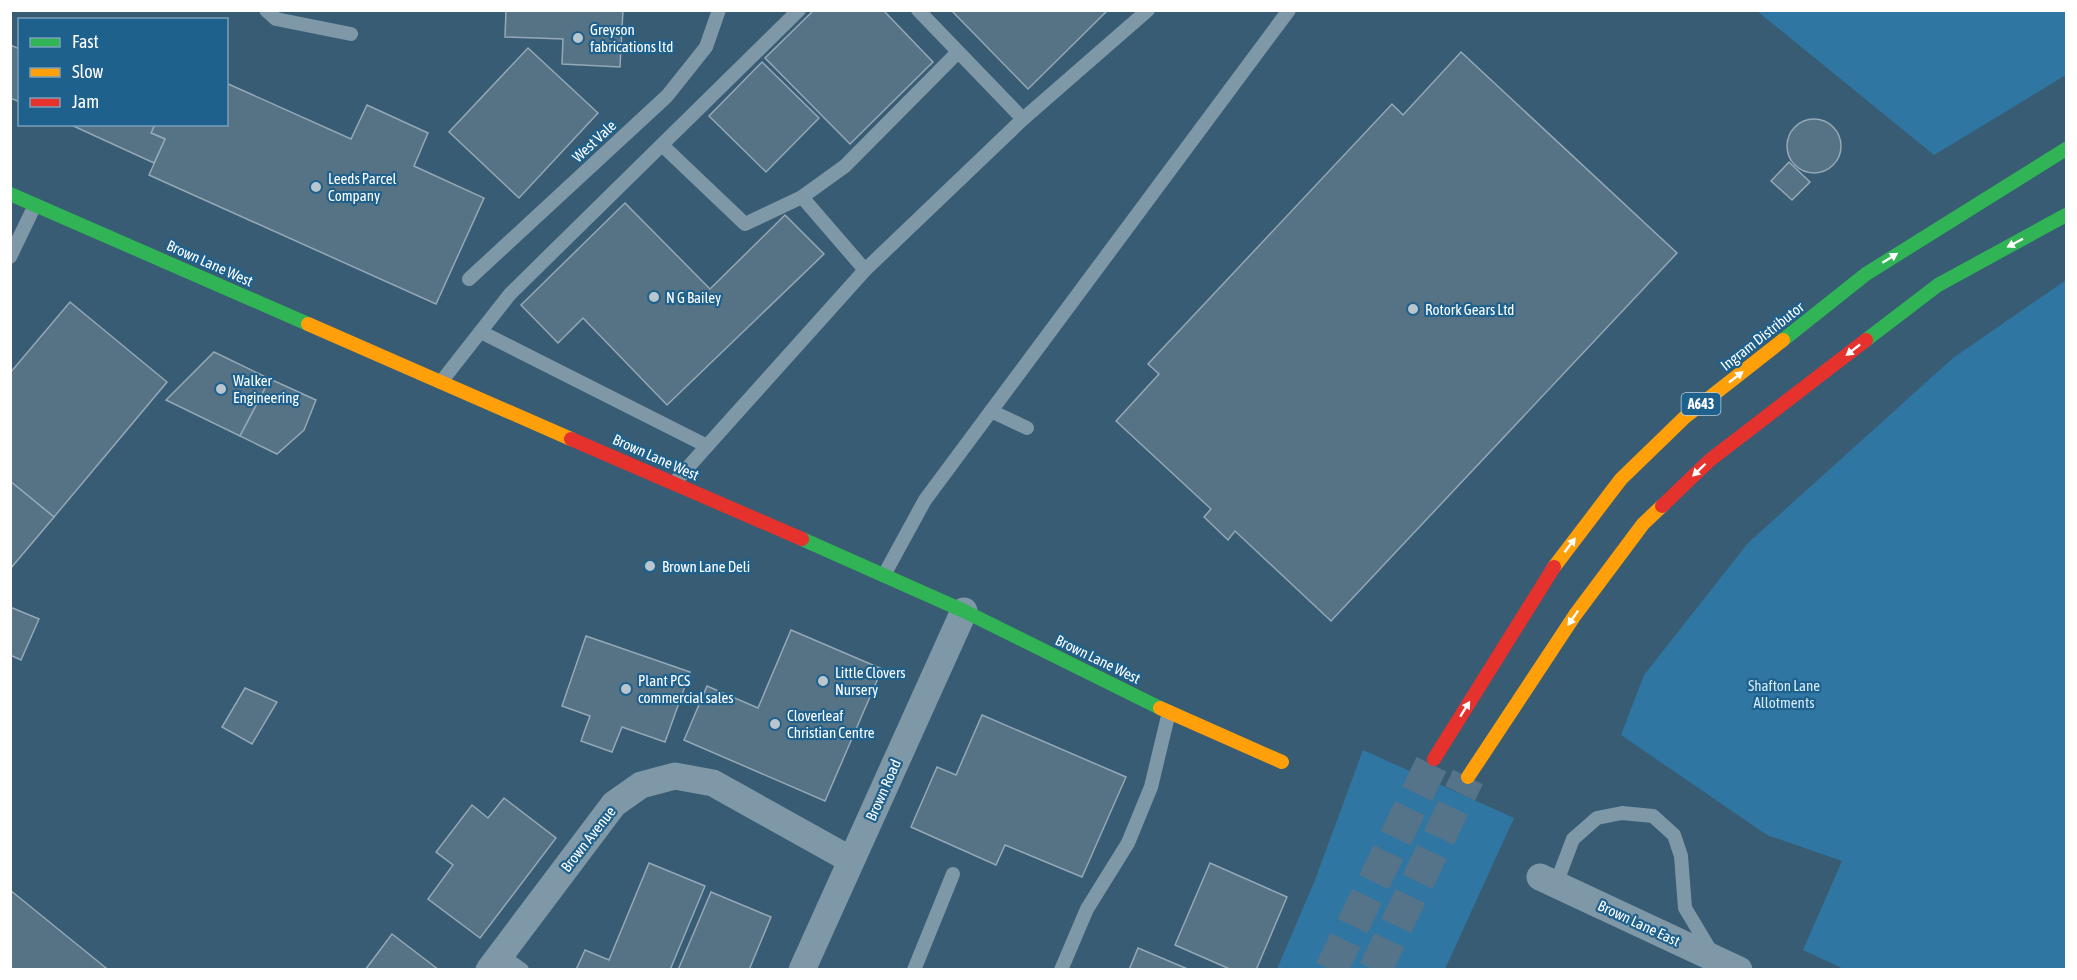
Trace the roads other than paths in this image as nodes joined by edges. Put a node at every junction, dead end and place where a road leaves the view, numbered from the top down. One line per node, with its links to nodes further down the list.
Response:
1 (266, 10): 7 (lane)
2 (719, 10): 18 (lane, West Vale)
3 (799, 10): 10 (lane)
4 (918, 10): 8 (lane)
5 (1148, 10): 9 (lane)
6 (1289, 10): 21 (lane)
7 (351, 34)
8 (958, 52): 9 (lane); 13 (lane)
9 (1023, 119): 17 (lane)
10 (662, 145): 13 (lane); 19 (lane)
11 (2067, 149): 28 (main road, Ingram Distributor / A643, one-way to 11)
12 (10, 194): 14 (main road, Brown Lane West)
13 (802, 197): 17 (lane)
14 (35, 205): 16 (lane); 20 (main road, Brown Lane West)
15 (2067, 215): 30 (main road, one-way to 30)
16 (10, 256)
17 (865, 270): 23 (lane)
18 (469, 279)
19 (481, 332): 20 (lane); 23 (lane)
20 (441, 382): 24 (main road, Brown Lane West)
21 (991, 411): 22 (lane); 25 (lane)
22 (1027, 428)
23 (707, 446): 24 (lane)
24 (674, 483): 25 (main road, Brown Lane West)
25 (884, 575): 26 (main road, Brown Lane West)
26 (964, 611): 27 (main road, Brown Lane West); 31 (street, Brown Road)
27 (1169, 712): 29 (main road, Brown Lane West); 38 (lane)
28 (1434, 759)
29 (1282, 762)
30 (1468, 777)
31 (851, 860): 35 (street, Brown Avenue); 36 (street, Brown Road)
32 (953, 874): 37 (lane)
33 (1548, 881): 34 (street, Brown Lane East); 34 (lane)
34 (1714, 958): 39 (street, Brown Lane East)
35 (504, 964)
36 (802, 969)
37 (914, 969)
38 (1061, 969)
39 (1739, 969)

